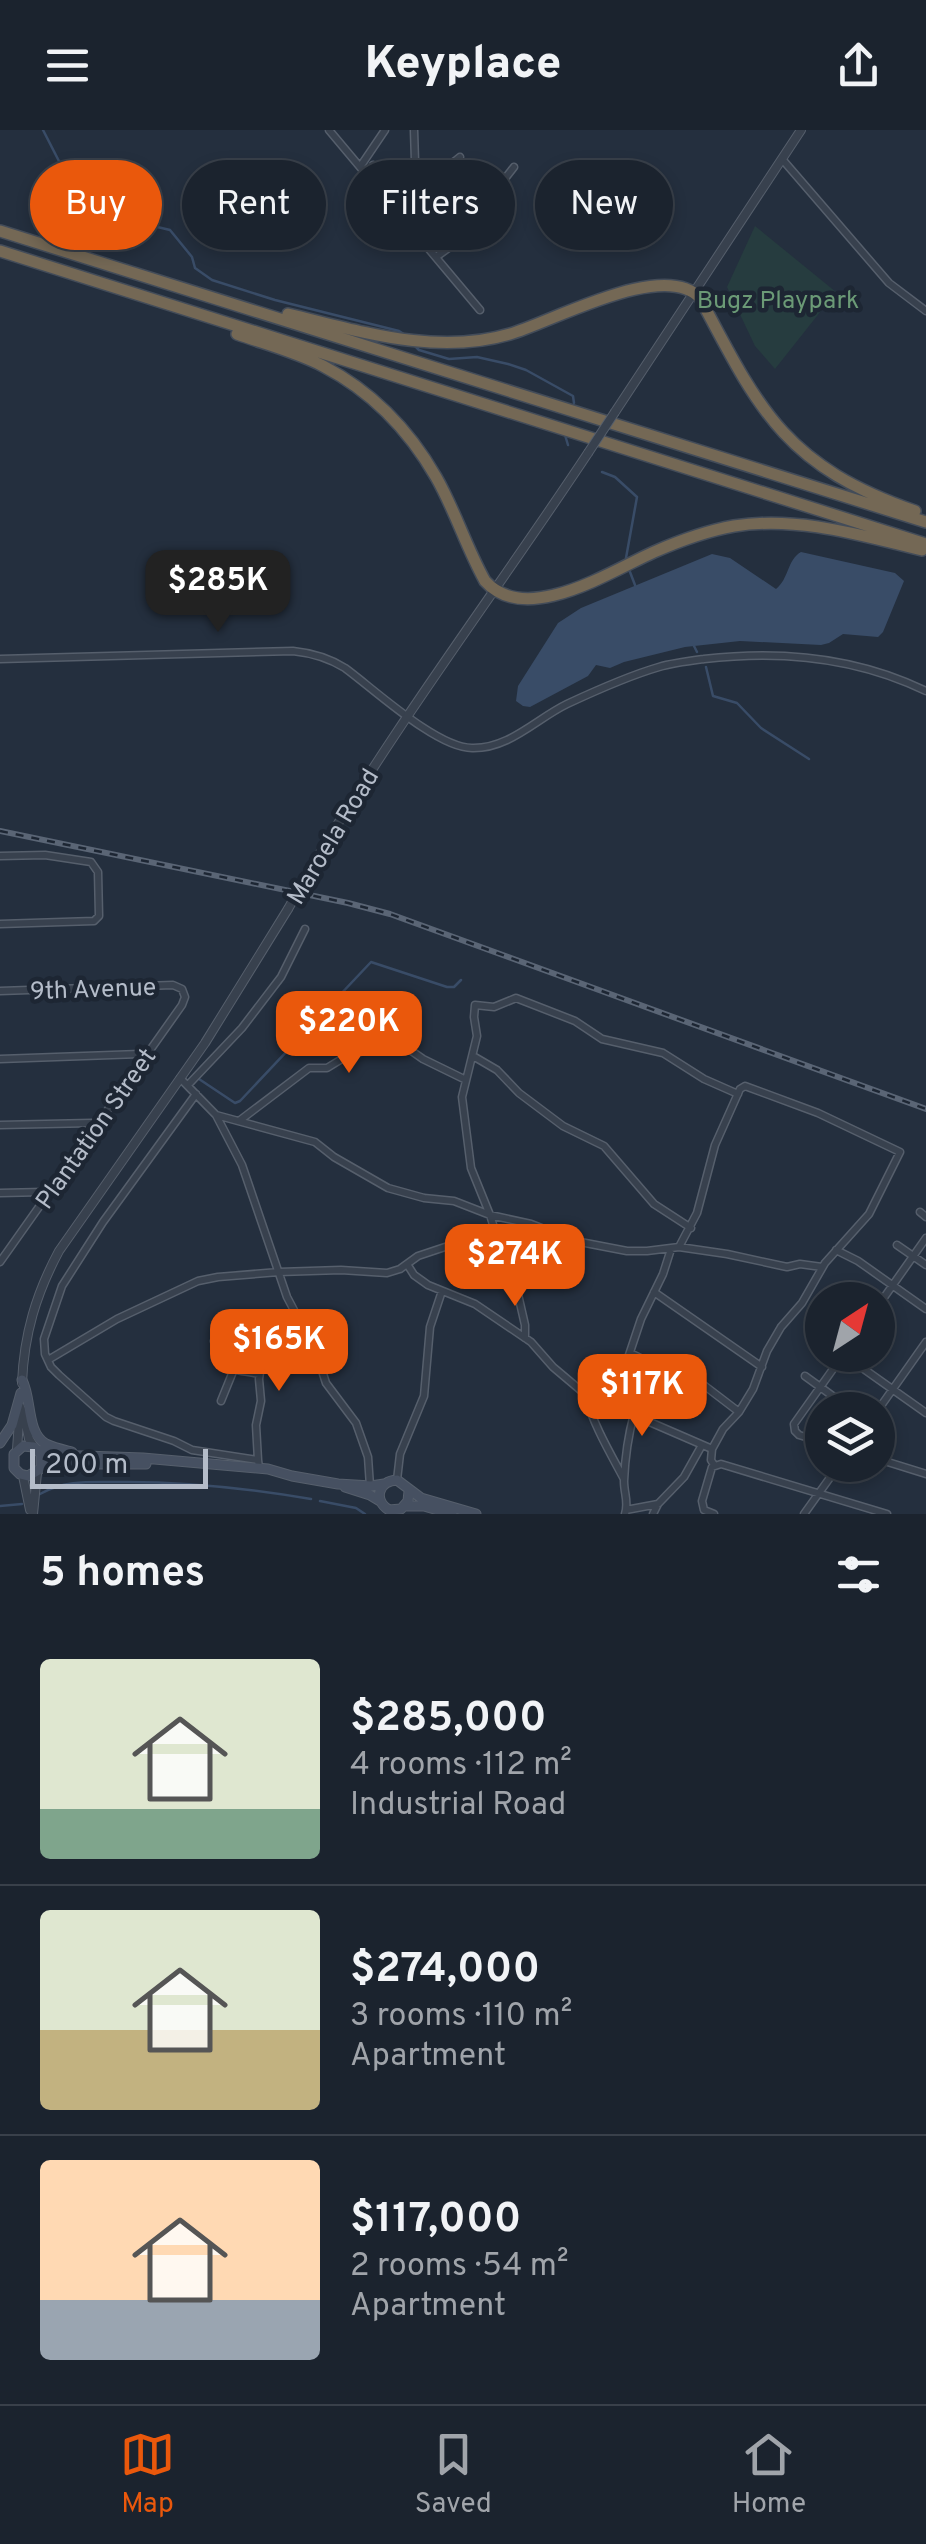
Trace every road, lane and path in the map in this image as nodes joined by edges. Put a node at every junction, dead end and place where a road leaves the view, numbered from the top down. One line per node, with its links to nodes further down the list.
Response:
1 (330, 130): 7 (street)
2 (385, 130): 8 (street)
3 (414, 130): 9 (street)
4 (802, 130): 6 (street, Maroela Road)
5 (460, 156): 10 (street)
6 (782, 158): 18 (street, Maroela Road); 20 (street)
7 (354, 160)
8 (365, 160)
9 (415, 160)
10 (456, 160)
11 (0, 231): 17 (highway)
12 (430, 250): 15 (street)
13 (447, 250): 15 (street)
14 (0, 251): 16 (highway)
15 (436, 257): 19 (street)
16 (106, 285): 22 (highway); 23 (highway)
17 (192, 291): 18 (highway); 21 (highway)
18 (694, 292): 21 (highway); 23 (street, Maroela Road, bridge)
19 (480, 310)
20 (926, 311)
21 (926, 518)
22 (926, 547): 23 (highway)
23 (494, 590): 26 (street, Maroela Road)
24 (0, 659): 26 (street)
25 (926, 691): 26 (street)
26 (407, 715): 35 (street, Maroela Road, bridge)
27 (0, 856): 28 (street)
28 (0, 924)
29 (305, 928): 37 (street)
30 (0, 991): 31 (street, 9th Avenue)
31 (184, 992): 32 (street, Plantation Street)
32 (146, 1056): 34 (street); 42 (street, Plantation Street)
33 (474, 1056): 36 (street); 39 (street); 48 (street)
34 (0, 1058)
35 (180, 1078): 37 (street); 69 (street, Maroela Road)
36 (466, 1080): 41 (street); 46 (street)
37 (188, 1085): 38 (street)
38 (196, 1094): 40 (street); 70 (street)
39 (738, 1094): 48 (street); 52 (street)
40 (216, 1115): 41 (street); 58 (street)
41 (238, 1122): 46 (street)
42 (97, 1125): 43 (street); 45 (street, Plantation Street)
43 (0, 1126)
44 (0, 1193): 45 (street)
45 (48, 1194): 54 (street, Plantation Street)
46 (490, 1215): 47 (street); 51 (street)
47 (494, 1227): 55 (street); 66 (street)
48 (691, 1228): 51 (street)
49 (926, 1238): 53 (street)
50 (898, 1245): 53 (street)
51 (675, 1248): 57 (street); 63 (street)
52 (836, 1250): 57 (street); 59 (street)
53 (913, 1256): 56 (street); 60 (street)
54 (0, 1262)
55 (407, 1264): 58 (street); 62 (street)
56 (926, 1265)
57 (822, 1267): 73 (street)
58 (279, 1272): 72 (street); 110 (street)
59 (888, 1282)
60 (894, 1282)
61 (895, 1287): 64 (street)
62 (442, 1291): 66 (street); 105 (street)
63 (654, 1292): 71 (street); 73 (street)
64 (926, 1309)
65 (262, 1338): 77 (street)
66 (525, 1338): 84 (street)
67 (214, 1340): 74 (street)
68 (926, 1342): 81 (street)
69 (25, 1343): 70 (street); 79 (street, Maroela Road)
70 (44, 1350): 72 (street)
71 (630, 1353): 88 (street); 89 (street)
72 (48, 1360): 98 (street)
73 (762, 1367): 88 (street)
74 (234, 1368): 77 (street); 86 (street)
75 (831, 1372): 80 (street)
76 (867, 1372): 81 (street)
77 (260, 1374): 98 (street)
78 (805, 1376): 80 (street)
79 (22, 1380): 85 (street, Maroela Road); 96 (main road)
80 (820, 1387): 82 (street); 83 (street)
81 (892, 1390): 90 (street)
82 (817, 1392)
83 (827, 1392)
84 (585, 1394): 89 (street); 106 (street)
85 (21, 1398): 92 (main road); 94 (street, Maroela Road); 97 (street, Maroela Road)
86 (221, 1400)
87 (805, 1410): 91 (street)
88 (739, 1412): 95 (street)
89 (634, 1414): 93 (street); 106 (street)
90 (926, 1414)
91 (805, 1437)
92 (0, 1443)
93 (702, 1445): 95 (street); 113 (street)
94 (36, 1448): 96 (main road); 97 (main road); 101 (main road)
95 (712, 1449): 100 (street)
96 (86, 1456): 98 (main road)
97 (10, 1459): 103 (main road)
98 (258, 1464): 104 (main road)
99 (895, 1464): 102 (street)
100 (714, 1465): 112 (street); 117 (street)
101 (39, 1470): 103 (main road); 104 (main road); 118 (street)
102 (926, 1474)
103 (24, 1476): 118 (street)
104 (292, 1476): 108 (main road)
105 (397, 1480): 109 (main road); 111 (main road)
106 (624, 1480): 116 (street)
107 (827, 1482): 112 (street)
108 (338, 1484): 110 (main road); 114 (main road)
109 (384, 1484): 110 (main road); 114 (main road)
110 (370, 1486)
111 (408, 1490): 115 (main road); 120 (main road)
112 (819, 1494): 123 (street); 124 (street)
113 (658, 1504): 116 (street); 121 (street)
114 (382, 1507): 115 (main road)
115 (401, 1510): 119 (main road)
116 (626, 1512)
117 (704, 1512): 122 (street)
118 (32, 1514)
119 (452, 1514)
120 (476, 1514)
121 (653, 1514)
122 (714, 1514)
123 (804, 1514)
124 (887, 1514)

